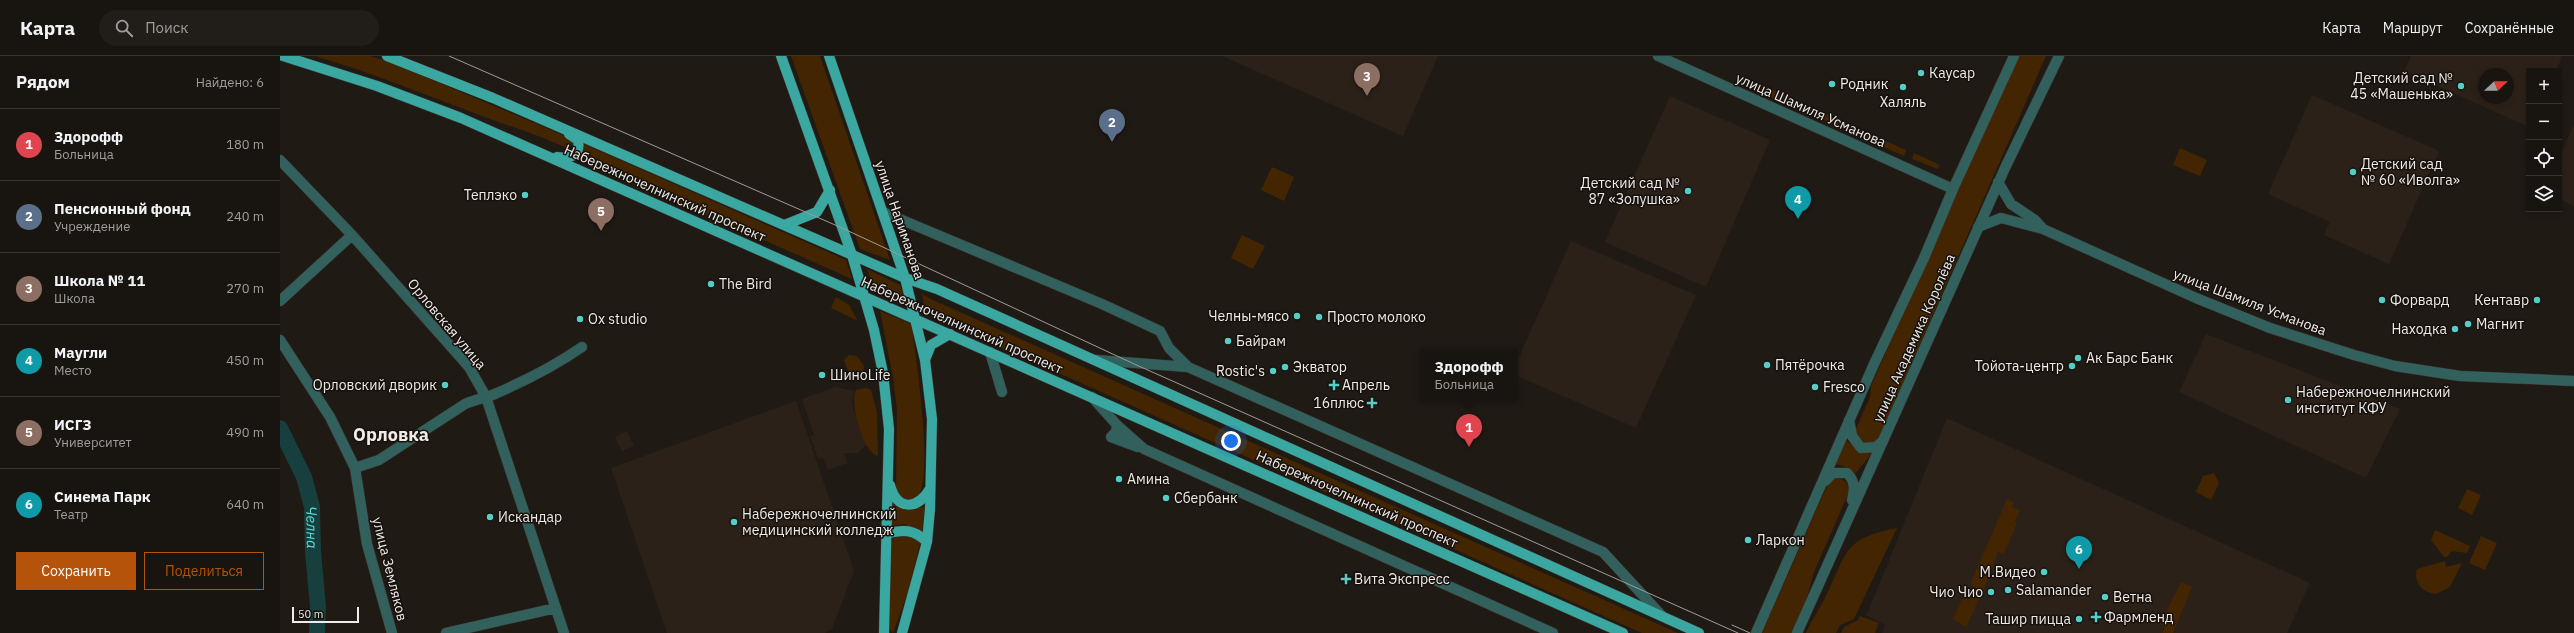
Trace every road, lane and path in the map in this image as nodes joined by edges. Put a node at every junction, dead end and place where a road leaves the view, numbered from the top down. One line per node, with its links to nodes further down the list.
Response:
1 (283, 56): 9 (main road, Набережночелнинский проспект)
2 (387, 56): 8 (main road, Набережночелнинский проспект)
3 (829, 56): 14 (main road, улица Нариманова)
4 (1658, 56): 12 (street, улица Шамиля Усманова)
5 (2014, 56): 12 (street, улица Академика Королёва)
6 (2059, 56): 11 (street, улица Академика Королёва)
7 (783, 58): 13 (main road)
8 (561, 128): 9 (main road); 15 (main road, Набережночелнинский проспект)
9 (549, 157): 21 (main road, Набережночелнинский проспект)
10 (280, 160): 18 (street, Орловская улица)
11 (1998, 182): 16 (street, улица Академика Королёва); 17 (street, улица Шамиля Усманова)
12 (1953, 189): 35 (street, улица Академика Королёва)
13 (830, 190): 15 (main road); 19 (main road)
14 (883, 212): 20 (main road, улица Нариманова); 30 (street)
15 (787, 224): 19 (main road, Набережночелнинский проспект)
16 (1978, 227): 17 (street, улица Шамиля Усманова); 36 (street, улица Академика Королёва)
17 (2043, 229): 31 (street, улица Шамиля Усманова)
18 (352, 235): 22 (street); 33 (street, Орловская улица)
19 (852, 255): 20 (main road, Набережночелнинский проспект); 21 (main road)
20 (905, 278): 23 (main road, улица Нариманова); 28 (main road, Набережночелнинский проспект)
21 (865, 298): 23 (main road, Набережночелнинский проспект); 38 (main road)
22 (280, 302)
23 (917, 320): 24 (main road, Набережночелнинский проспект); 29 (main road, улица Нариманова)
24 (950, 334): 27 (main road, Набережночелнинский проспект); 29 (main road)
25 (280, 340): 37 (street, улица Земляков)
26 (582, 347): 33 (street)
27 (990, 352): 32 (street); 34 (main road, Набережночелнинский проспект)
28 (1088, 359): 30 (street); 45 (main road, Набережночелнинский проспект)
29 (925, 360): 40 (main road, улица Нариманова)
30 (1188, 367): 45 (street)
31 (2574, 381)
32 (1002, 392)
33 (486, 397): 37 (street); 44 (street, Орловская улица)
34 (1092, 397): 52 (street); 53 (main road, Набережночелнинский проспект)
35 (1849, 420): 36 (street); 39 (street, улица Академика Королёва)
36 (1883, 440): 41 (street, улица Академика Королёва)
37 (355, 468): 47 (street, улица Земляков)
38 (889, 481): 40 (main road); 42 (main road)
39 (1820, 486): 41 (street); 46 (street, улица Академика Королёва)
40 (931, 487): 43 (main road, улица Нариманова)
41 (1847, 520): 57 (street, улица Академика Королёва)
42 (886, 534): 43 (main road); 50 (main road)
43 (927, 542): 51 (main road, улица Нариманова)
44 (556, 608): 48 (street); 49 (street, Орловская улица)
45 (1664, 619): 54 (main road, Набережночелнинский проспект)
46 (1760, 623): 55 (street); 56 (street, улица Академика Королёва)
47 (392, 633)
48 (446, 633)
49 (564, 633)
50 (884, 633)
51 (902, 633)
52 (1553, 633)
53 (1623, 633)
54 (1698, 633)
55 (1750, 633)
56 (1756, 633)
57 (1797, 633)

